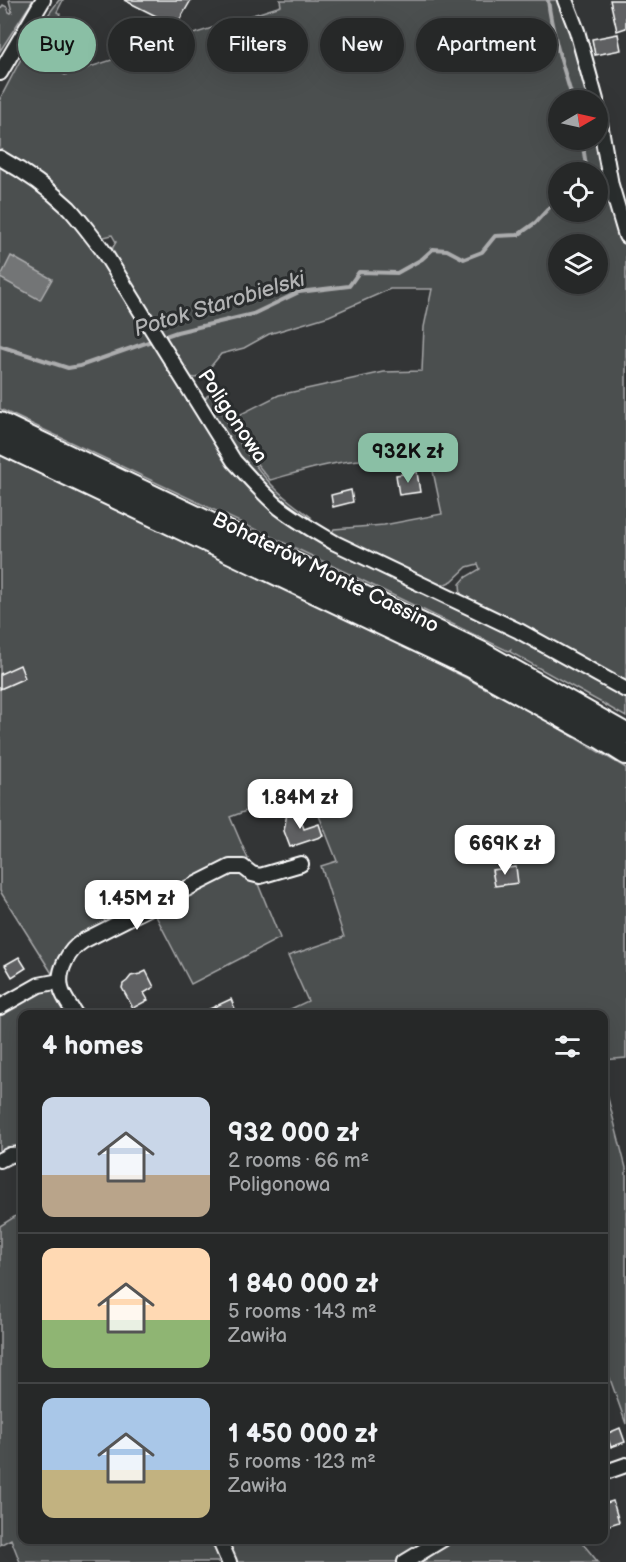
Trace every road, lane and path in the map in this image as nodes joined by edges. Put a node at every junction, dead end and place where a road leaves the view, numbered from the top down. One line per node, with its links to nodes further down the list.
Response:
1 (43, 0): 3 (street)
2 (565, 0): 4 (street)
3 (0, 73)
4 (593, 90)
5 (605, 150): 7 (street)
6 (0, 158): 10 (street, Poligonowa)
7 (626, 236)
8 (0, 423): 11 (highway, Bohaterów Monte Cassino)
9 (0, 442): 12 (highway, Bohaterów Monte Cassino)
10 (626, 690)
11 (626, 734)
12 (626, 754)
13 (300, 864): 14 (street)
14 (60, 981): 15 (street); 16 (street)
15 (0, 1007)
16 (73, 1010)
17 (18, 1154): 18 (street)
18 (0, 1160)
19 (626, 1465): 20 (street)
20 (608, 1471)
21 (221, 1544): 23 (street)
22 (435, 1544): 24 (street)
23 (229, 1562)
24 (405, 1562)

